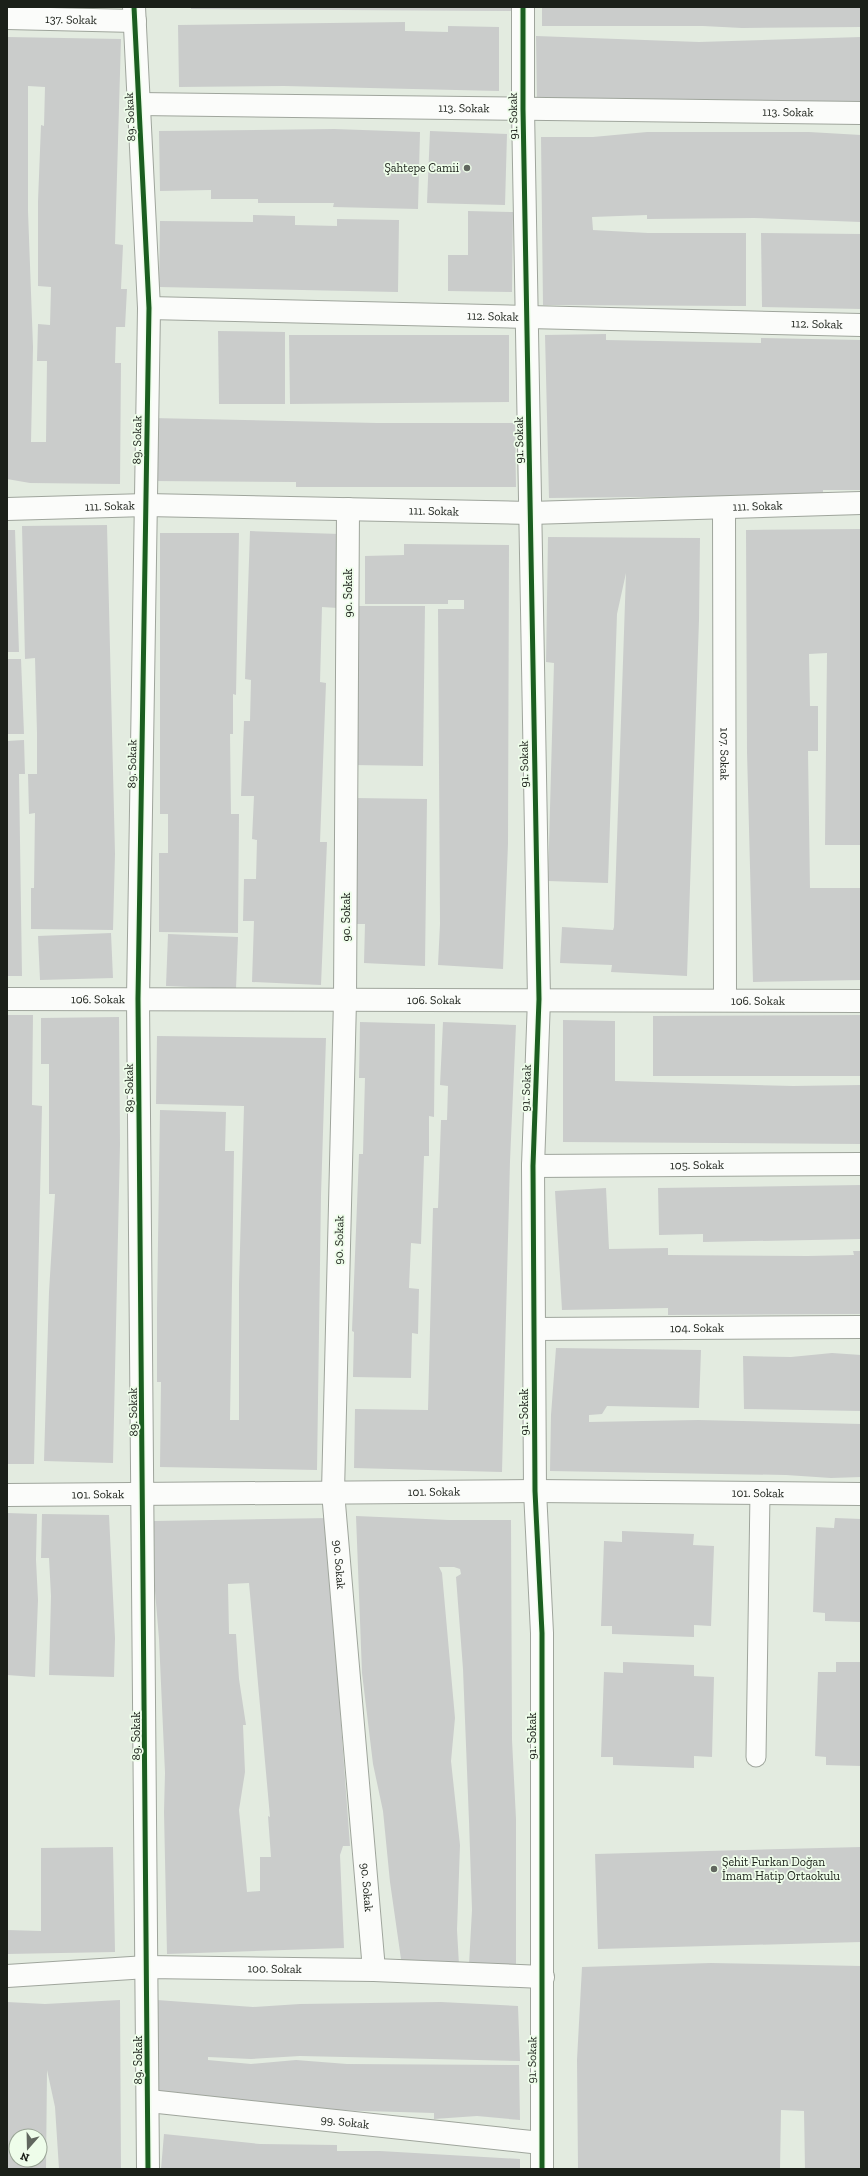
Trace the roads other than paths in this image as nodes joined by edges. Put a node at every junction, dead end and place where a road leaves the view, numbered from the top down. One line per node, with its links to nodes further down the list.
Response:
1 (523, 7): 5 (street, 91. Sokak)
2 (134, 14): 3 (street, 137. Sokak); 4 (street, 89. Sokak)
3 (7, 18)
4 (139, 104): 5 (street, 113. Sokak); 7 (street, 89. Sokak)
5 (523, 109): 6 (street, 113. Sokak); 8 (street, 91. Sokak)
6 (861, 114)
7 (149, 308): 8 (street, 112. Sokak); 11 (street, 89. Sokak)
8 (526, 317): 9 (street, 112. Sokak); 15 (street, 91. Sokak)
9 (861, 325)
10 (861, 503): 12 (street, 111. Sokak)
11 (146, 505): 13 (street, 111. Sokak); 14 (street, 111. Sokak); 17 (street, 89. Sokak)
12 (724, 508): 15 (street, 111. Sokak); 20 (street, 107. Sokak)
13 (7, 509)
14 (348, 509): 15 (street, 111. Sokak); 19 (street, 90. Sokak)
15 (530, 513): 18 (street, 91. Sokak)
16 (7, 999): 17 (street, 106. Sokak)
17 (138, 999): 19 (street, 106. Sokak); 27 (street, 89. Sokak)
18 (538, 999): 19 (street, 106. Sokak); 20 (street, 106. Sokak); 23 (street, 91. Sokak)
19 (346, 1000): 28 (street, 90. Sokak)
20 (725, 1000): 21 (street, 106. Sokak)
21 (861, 1001)
22 (861, 1164): 23 (street, 105. Sokak)
23 (533, 1166): 25 (street, 91. Sokak)
24 (861, 1327): 25 (street, 104. Sokak)
25 (534, 1329): 26 (street, 91. Sokak)
26 (535, 1491): 28 (street, 101. Sokak); 29 (street, 101. Sokak); 36 (street, 91. Sokak)
27 (144, 1492): 28 (street, 101. Sokak); 31 (street, 101. Sokak); 33 (street, 89. Sokak)
28 (333, 1492): 34 (street, 90. Sokak)
29 (760, 1493): 30 (street, 101. Sokak); 32 (lane)
30 (861, 1494)
31 (7, 1495)
32 (756, 1756)
33 (147, 1967): 34 (street, 100. Sokak); 35 (street, 100. Sokak); 37 (street, 89. Sokak)
34 (374, 1970): 36 (street, 100. Sokak)
35 (7, 1976)
36 (543, 1977): 38 (street, 91. Sokak)
37 (148, 2101): 38 (street, 99. Sokak); 39 (street, 89. Sokak)
38 (541, 2143): 40 (street, 91. Sokak)
39 (148, 2169)
40 (542, 2169)

